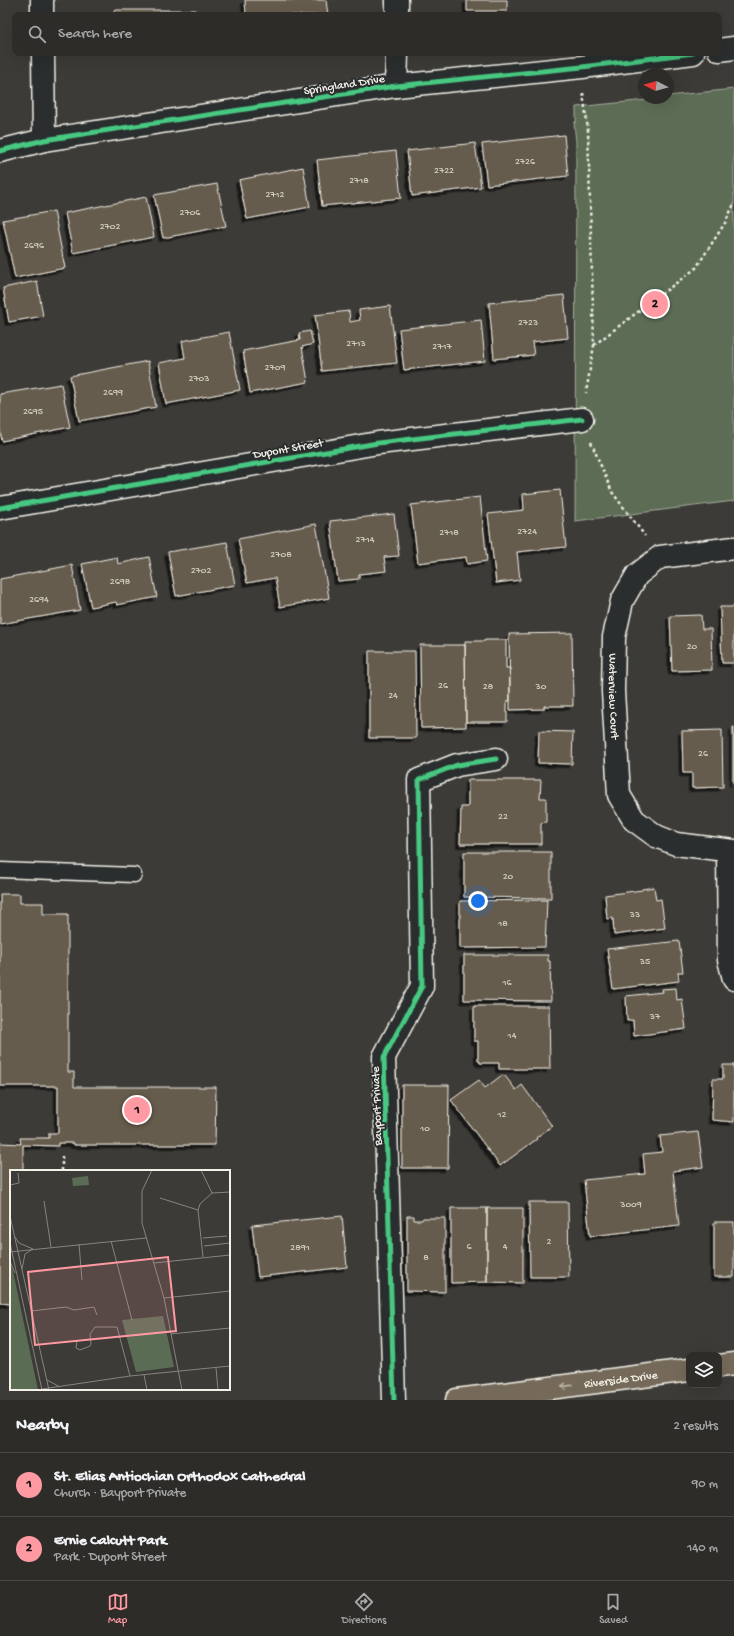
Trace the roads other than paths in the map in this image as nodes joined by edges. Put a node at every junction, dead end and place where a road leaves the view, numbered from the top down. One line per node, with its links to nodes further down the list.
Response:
1 (42, 0): 3 (street)
2 (398, 0): 4 (street)
3 (42, 12)
4 (397, 12)
5 (734, 48): 6 (street)
6 (722, 50)
7 (43, 56): 11 (street)
8 (397, 56): 10 (street)
9 (670, 56): 10 (street, Springland Drive)
10 (396, 86): 11 (street, Springland Drive)
11 (44, 140): 12 (street, Springland Drive)
12 (0, 151)
13 (582, 419): 14 (street, Dupont Street)
14 (0, 508)
15 (734, 548): 17 (street, Waterview Court)
16 (496, 759): 24 (street, Bayport Private)
17 (731, 851): 20 (street, Waterview Court)
18 (0, 870): 19 (lane)
19 (134, 875)
20 (734, 979)
21 (734, 1364): 22 (main road)
22 (722, 1366)
23 (686, 1370): 25 (main road, Riverside Drive, one-way to 25)
24 (394, 1400)
25 (457, 1400)

